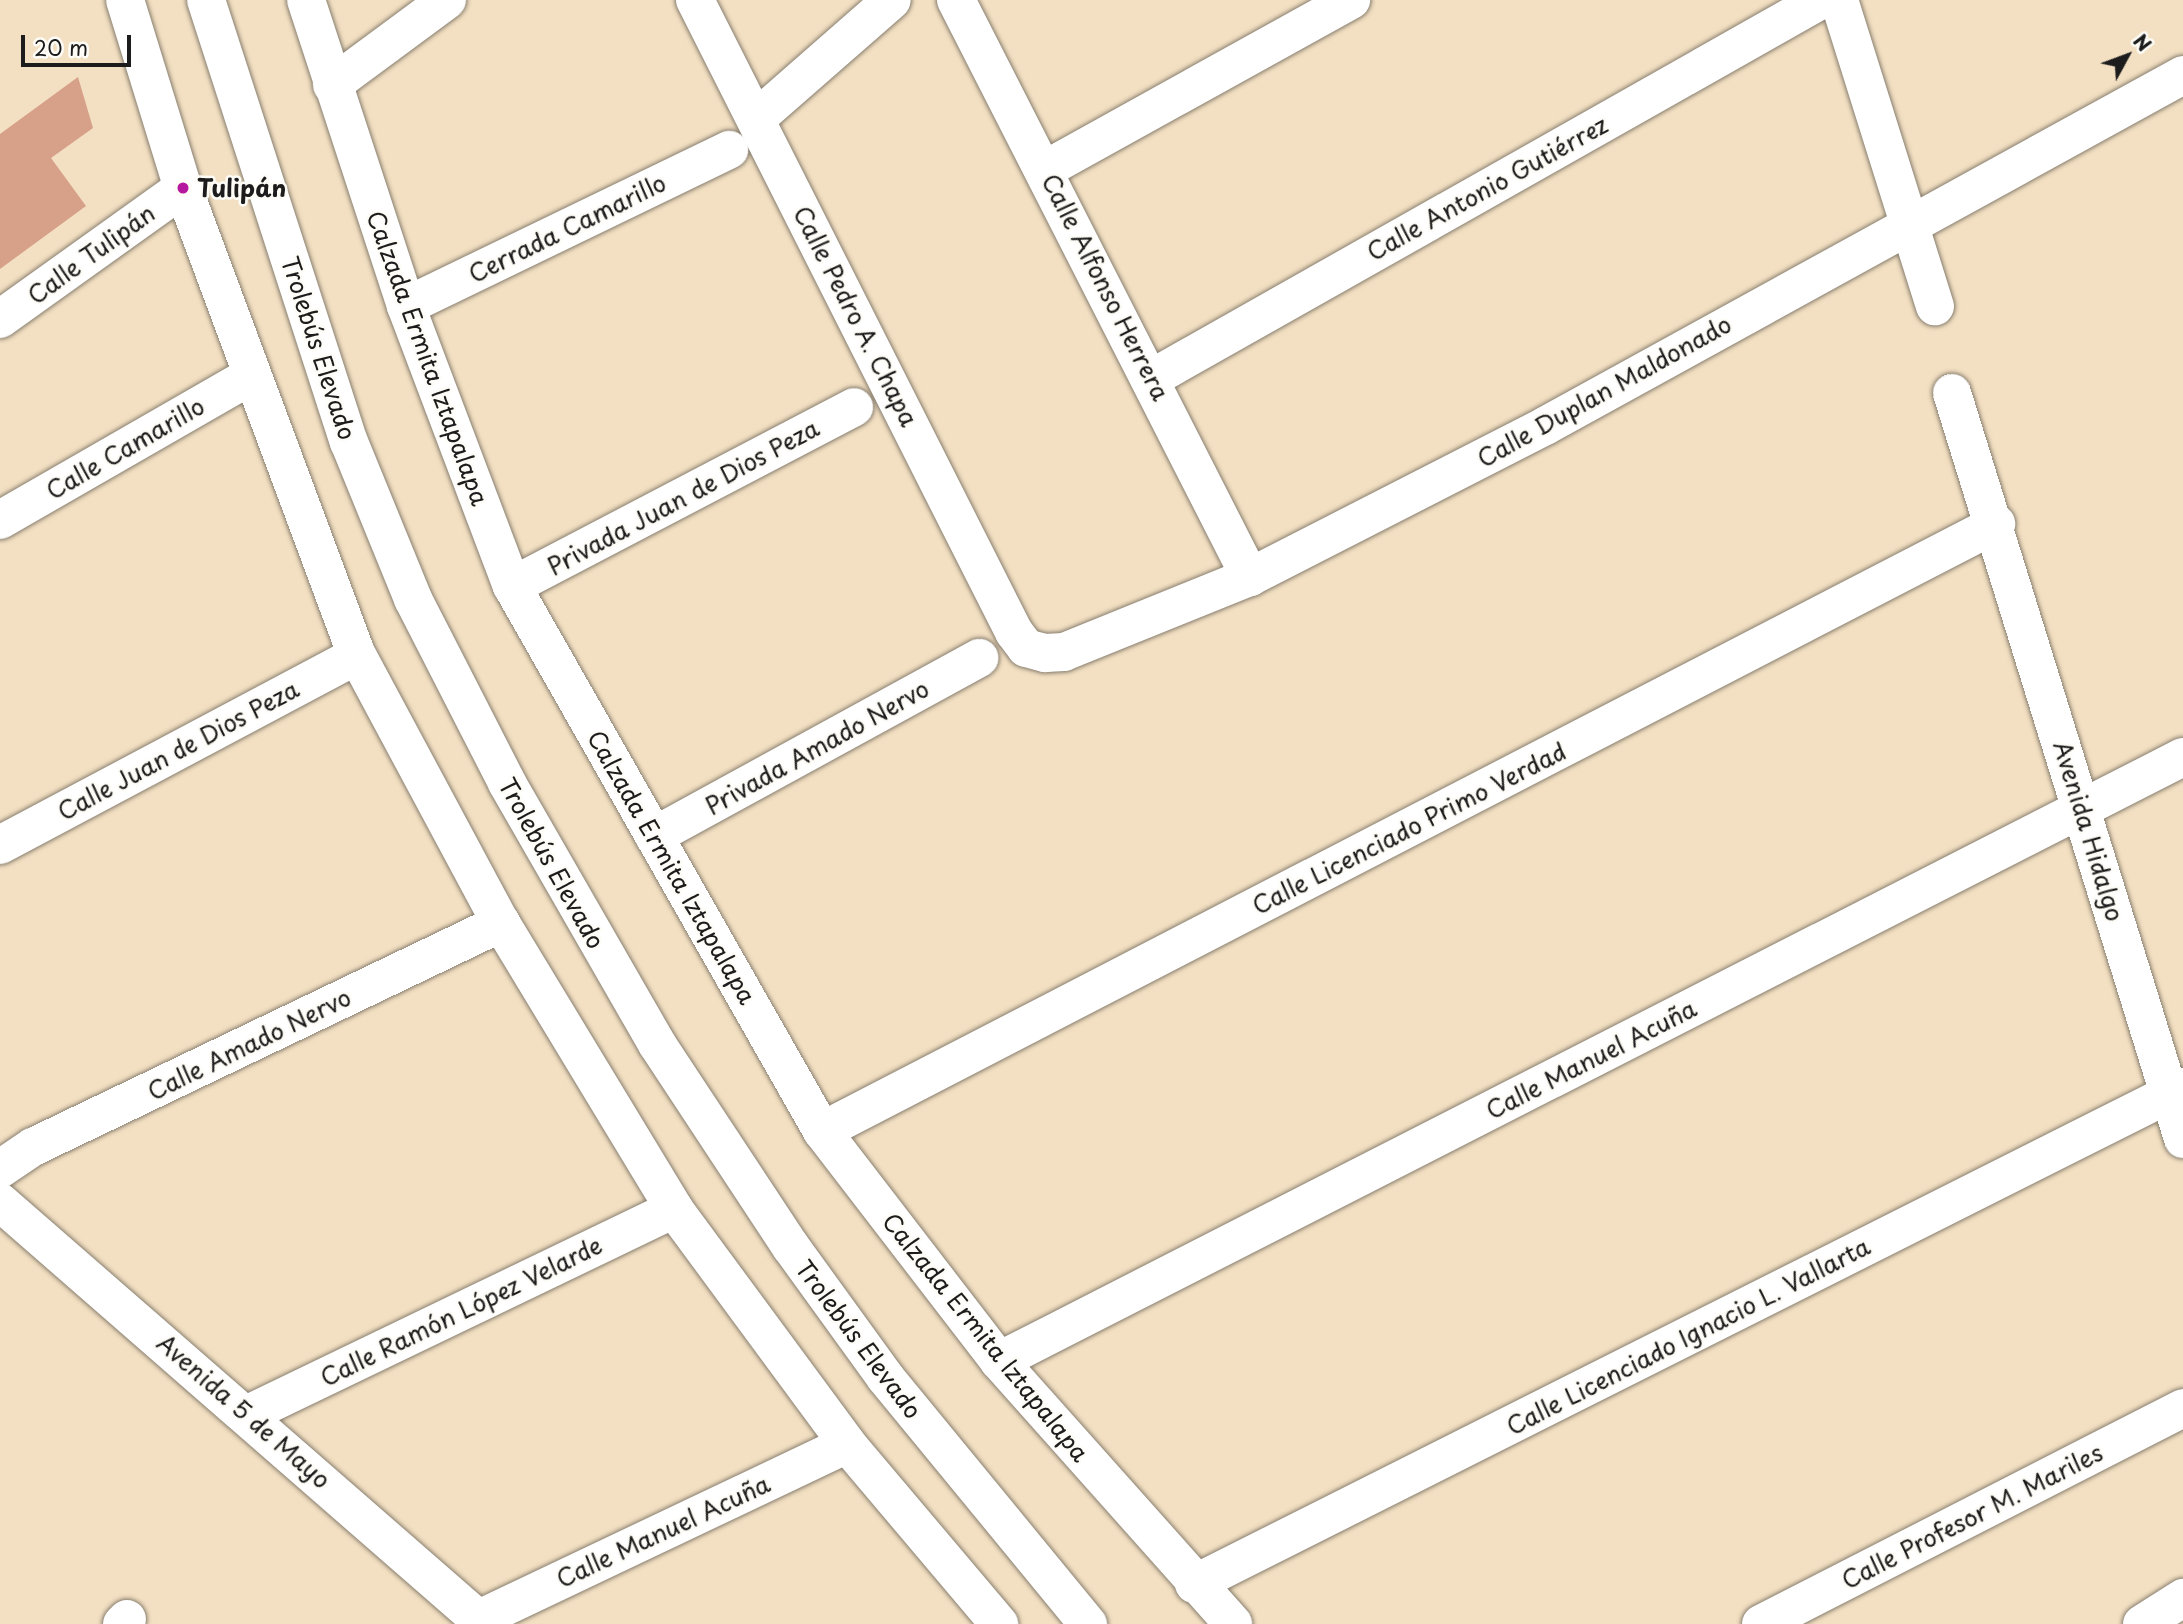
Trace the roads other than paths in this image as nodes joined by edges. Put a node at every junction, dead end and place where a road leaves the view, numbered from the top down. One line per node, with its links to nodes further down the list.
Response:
1 (125, 0): 16 (street)
2 (206, 0): 51 (street, Trolebús Elevado)
3 (306, 0): 12 (street, Calzada Ermita Iztapalapa)
4 (447, 0): 12 (street)
5 (695, 0): 13 (street, Calle Pedro A. Chapa)
6 (892, 0): 13 (street)
7 (956, 0): 15 (street, Calle Alfonso Herrera)
8 (1351, 0): 15 (street)
9 (1821, 0): 22 (street, Calle Antonio Gutiérrez)
10 (1839, 0): 17 (street)
11 (2183, 75): 17 (street, Calle Duplan Maldonado)
12 (332, 85): 18 (street, Calzada Ermita Iztapalapa)
13 (757, 118): 29 (street, Calle Pedro A. Chapa)
14 (729, 150): 18 (street, Cerrada Camarillo)
15 (1046, 169): 22 (street, Calle Alfonso Herrera)
16 (183, 188): 20 (street, Calle Tulipán); 21 (street)
17 (1909, 222): 19 (street); 27 (street, Calle Duplan Maldonado)
18 (406, 306): 28 (street, Calzada Ermita Iztapalapa)
19 (1936, 306)
20 (0, 320)
21 (250, 376): 25 (street, Calle Camarillo); 30 (street)
22 (1154, 377): 27 (street, Calle Alfonso Herrera)
23 (1952, 393): 26 (street, Avenida Hidalgo)
24 (854, 407): 28 (street, Privada Juan de Dios Peza)
25 (0, 520)
26 (1996, 524): 33 (street, Avenida Hidalgo); 38 (street, Calle Licenciado Primo Verdad)
27 (1250, 577): 29 (street, Calle Duplan Maldonado)
28 (512, 586): 34 (street, Calzada Ermita Iztapalapa)
29 (1014, 632)
30 (356, 656): 35 (street, Calle Juan de Dios Peza); 36 (street)
31 (979, 658): 34 (street, Privada Amado Nervo)
32 (2183, 757): 33 (street, Calle Manuel Acuña)
33 (2082, 808): 37 (street, Avenida Hidalgo); 43 (street, Calle Manuel Acuña)
34 (654, 836): 38 (street, Calzada Ermita Iztapalapa)
35 (0, 845)
36 (501, 923): 40 (street, Calle Amado Nervo); 42 (street)
37 (2176, 1091): 39 (street, Avenida Hidalgo); 47 (street, Calle Licenciado Ignacio L. Vallarta)
38 (822, 1131): 43 (street, Calzada Ermita Iztapalapa)
39 (2183, 1139)
40 (0, 1169)
41 (0, 1202): 45 (street, Avenida 5 de Mayo)
42 (674, 1209): 45 (street, Calle Ramón López Velarde); 46 (street)
43 (999, 1361): 47 (street, Calzada Ermita Iztapalapa)
44 (2183, 1408): 53 (street, Calle Profesor M. Mariles)
45 (248, 1414): 49 (street, Avenida 5 de Mayo)
46 (846, 1444): 49 (street, Calle Manuel Acuña); 50 (street)
47 (1194, 1584): 52 (street, Calzada Ermita Iztapalapa)
48 (2183, 1598): 54 (street)
49 (482, 1621)
50 (999, 1624)
51 (1088, 1624)
52 (1233, 1624)
53 (1761, 1624)
54 (2142, 1624)

